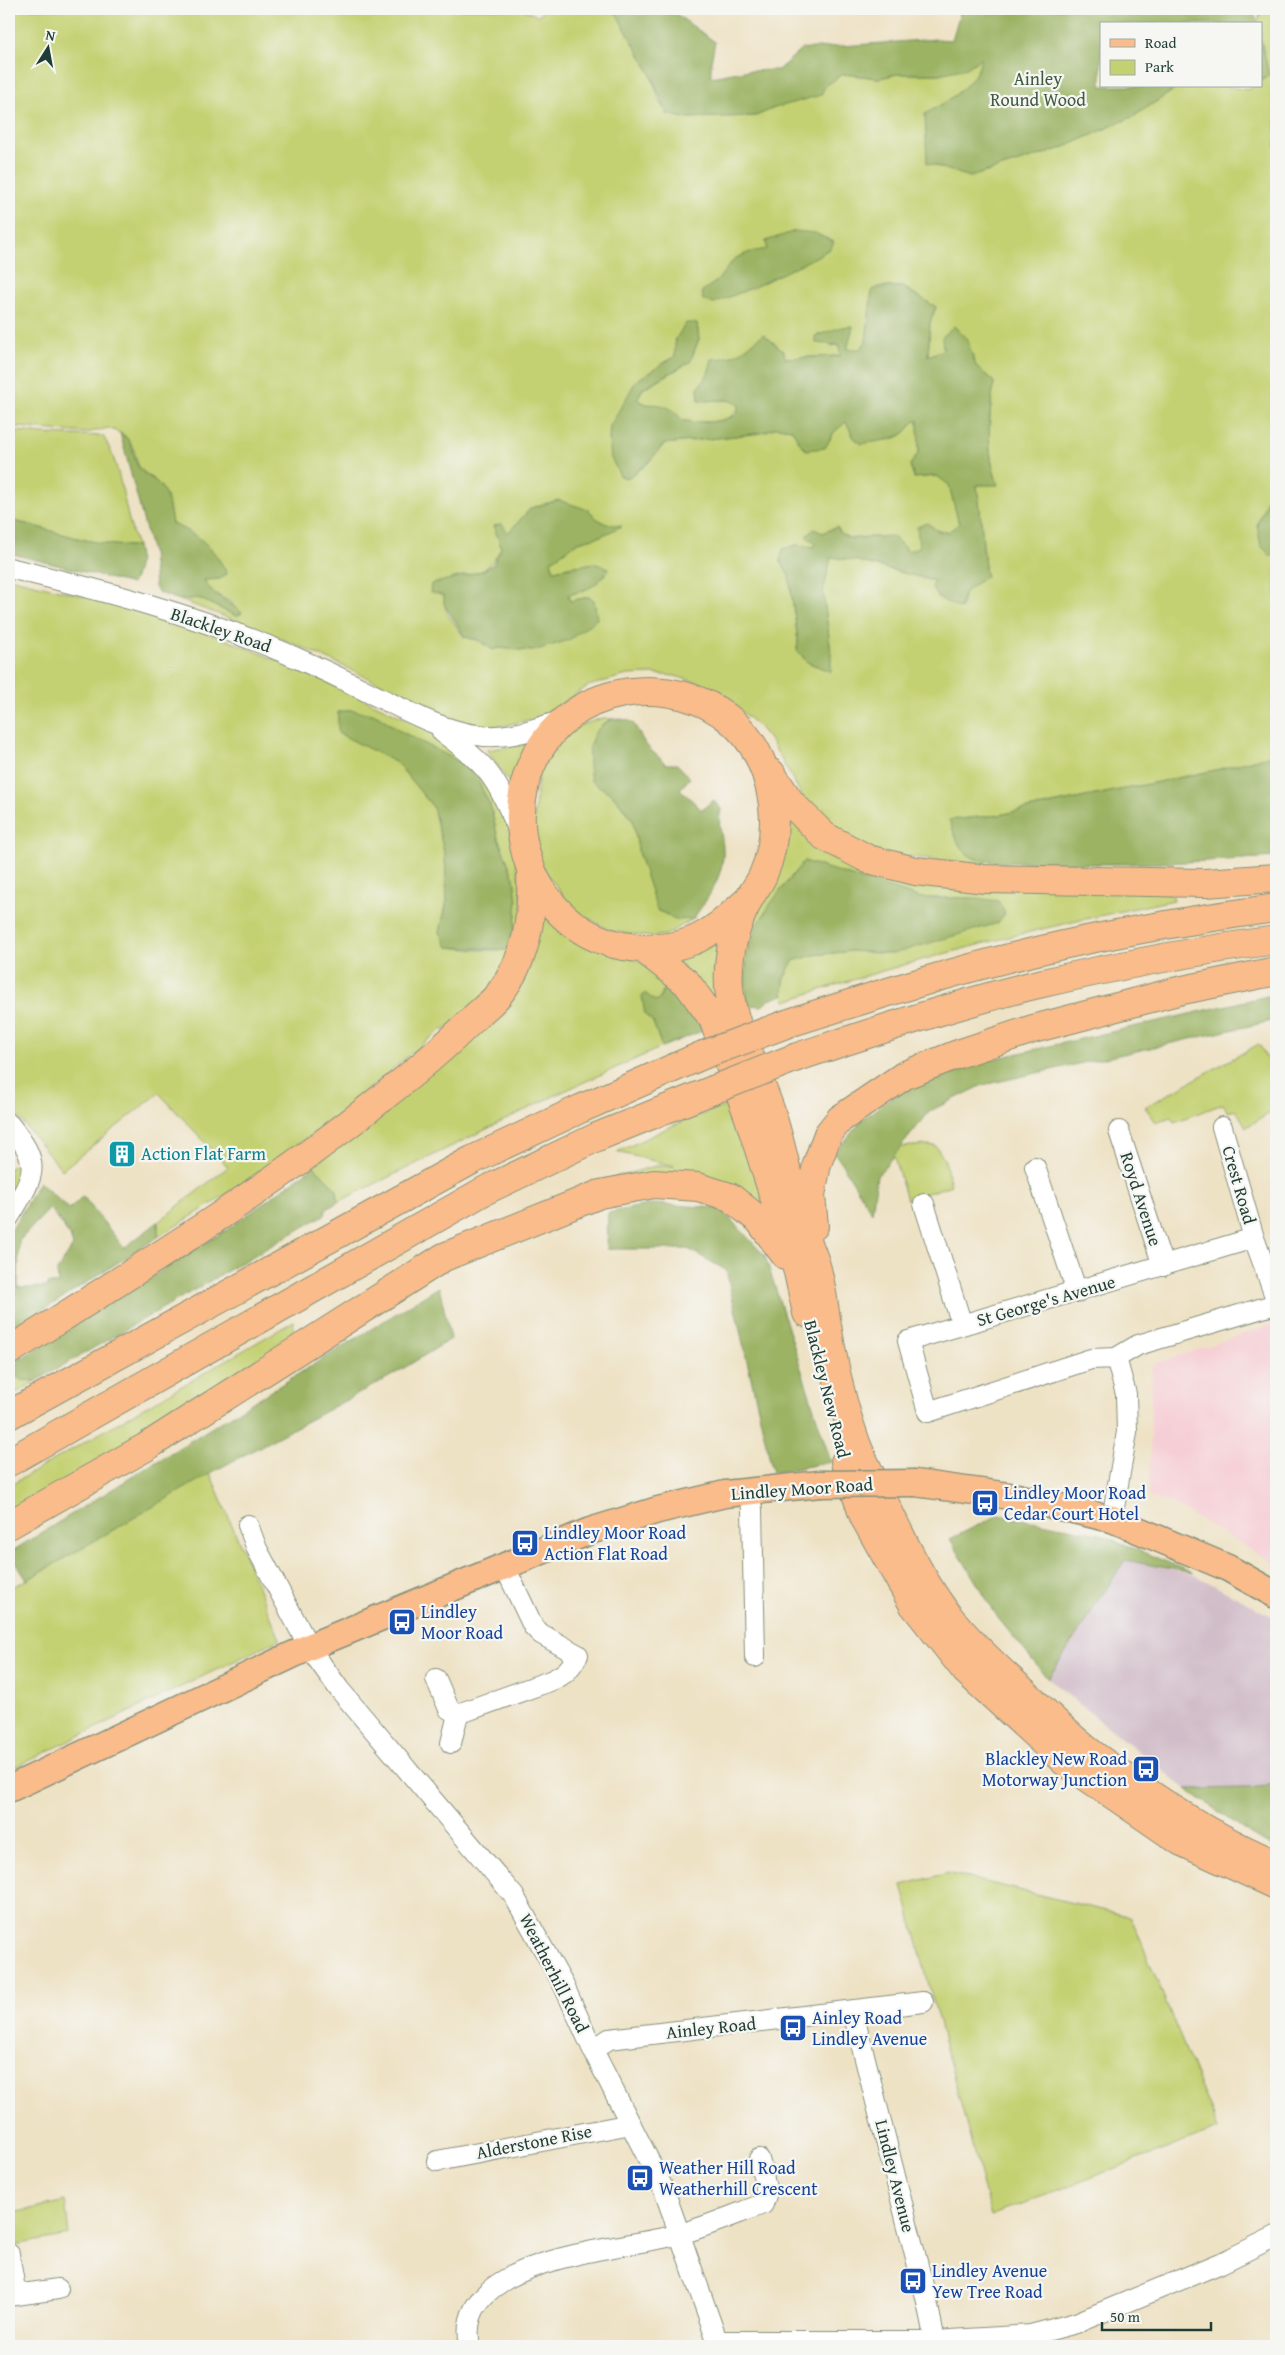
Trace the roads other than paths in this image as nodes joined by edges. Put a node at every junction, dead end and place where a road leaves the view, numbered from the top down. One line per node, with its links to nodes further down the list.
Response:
1 (9, 568): 3 (street, Blackley Road)
2 (568, 718): 3 (street, Blackley Road); 4 (highway, Blackley New Road); 5 (highway, Blackley New Road)
3 (424, 720): 5 (street, Blackley Road)
4 (760, 758): 7 (highway); 8 (highway, Blackley New Road)
5 (520, 835): 6 (highway, Blackley New Road)
6 (531, 872): 11 (highway, Blackley New Road); 26 (highway)
7 (1276, 878)
8 (748, 900): 11 (highway, Blackley New Road); 21 (highway, Blackley New Road)
9 (1276, 908): 28 (highway, bridge)
10 (1276, 940): 29 (highway, bridge)
11 (642, 948): 21 (highway, Blackley New Road)
12 (1276, 971): 21 (highway)
13 (9, 1124): 18 (street)
14 (1222, 1128): 19 (street, Crest Road)
15 (1119, 1132): 20 (street, Royd Avenue)
16 (1036, 1167): 22 (street)
17 (924, 1204): 25 (street)
18 (9, 1217)
19 (1254, 1238): 20 (street, St George's Avenue); 23 (street, Crest Road)
20 (1163, 1266): 22 (street, St George's Avenue)
21 (808, 1270): 32 (highway); 42 (highway, Blackley New Road); 43 (highway, Blackley New Road)
22 (1077, 1292): 25 (street, St George's Avenue)
23 (1276, 1300)
24 (1276, 1304): 27 (street)
25 (962, 1325): 27 (street, St George's Avenue)
26 (9, 1351)
27 (1116, 1358): 31 (street)
28 (9, 1415)
29 (9, 1462)
30 (749, 1490): 31 (main road, Lindley Moor Road, bridge); 34 (main road, Lindley Moor Road); 37 (street)
31 (1112, 1519): 35 (main road, Lindley Moor Road)
32 (9, 1525)
33 (248, 1525): 36 (street, Weatherhill Road)
34 (505, 1567): 36 (main road, Lindley Moor Road); 39 (street)
35 (1276, 1595)
36 (309, 1647): 41 (main road, Lindley Moor Road); 46 (street, Weatherhill Road)
37 (755, 1657)
38 (436, 1678): 39 (street)
39 (458, 1714): 40 (street)
40 (451, 1742)
41 (9, 1789)
42 (1276, 1864)
43 (1276, 1885)
44 (923, 2002): 45 (street, Ainley Road)
45 (853, 2012): 46 (street, Ainley Road); 55 (street, Lindley Avenue)
46 (593, 2050): 47 (street, Weatherhill Road)
47 (631, 2124): 49 (street, Alderstone Rise); 50 (street, Weatherhill Road)
48 (759, 2159): 50 (street)
49 (437, 2161)
50 (680, 2234): 56 (street, Weatherhill Road); 57 (street)
51 (1276, 2236): 55 (street)
52 (9, 2254): 54 (street)
53 (58, 2289): 54 (street)
54 (12, 2296)
55 (935, 2341): 56 (street)
56 (718, 2344)
57 (470, 2346)

